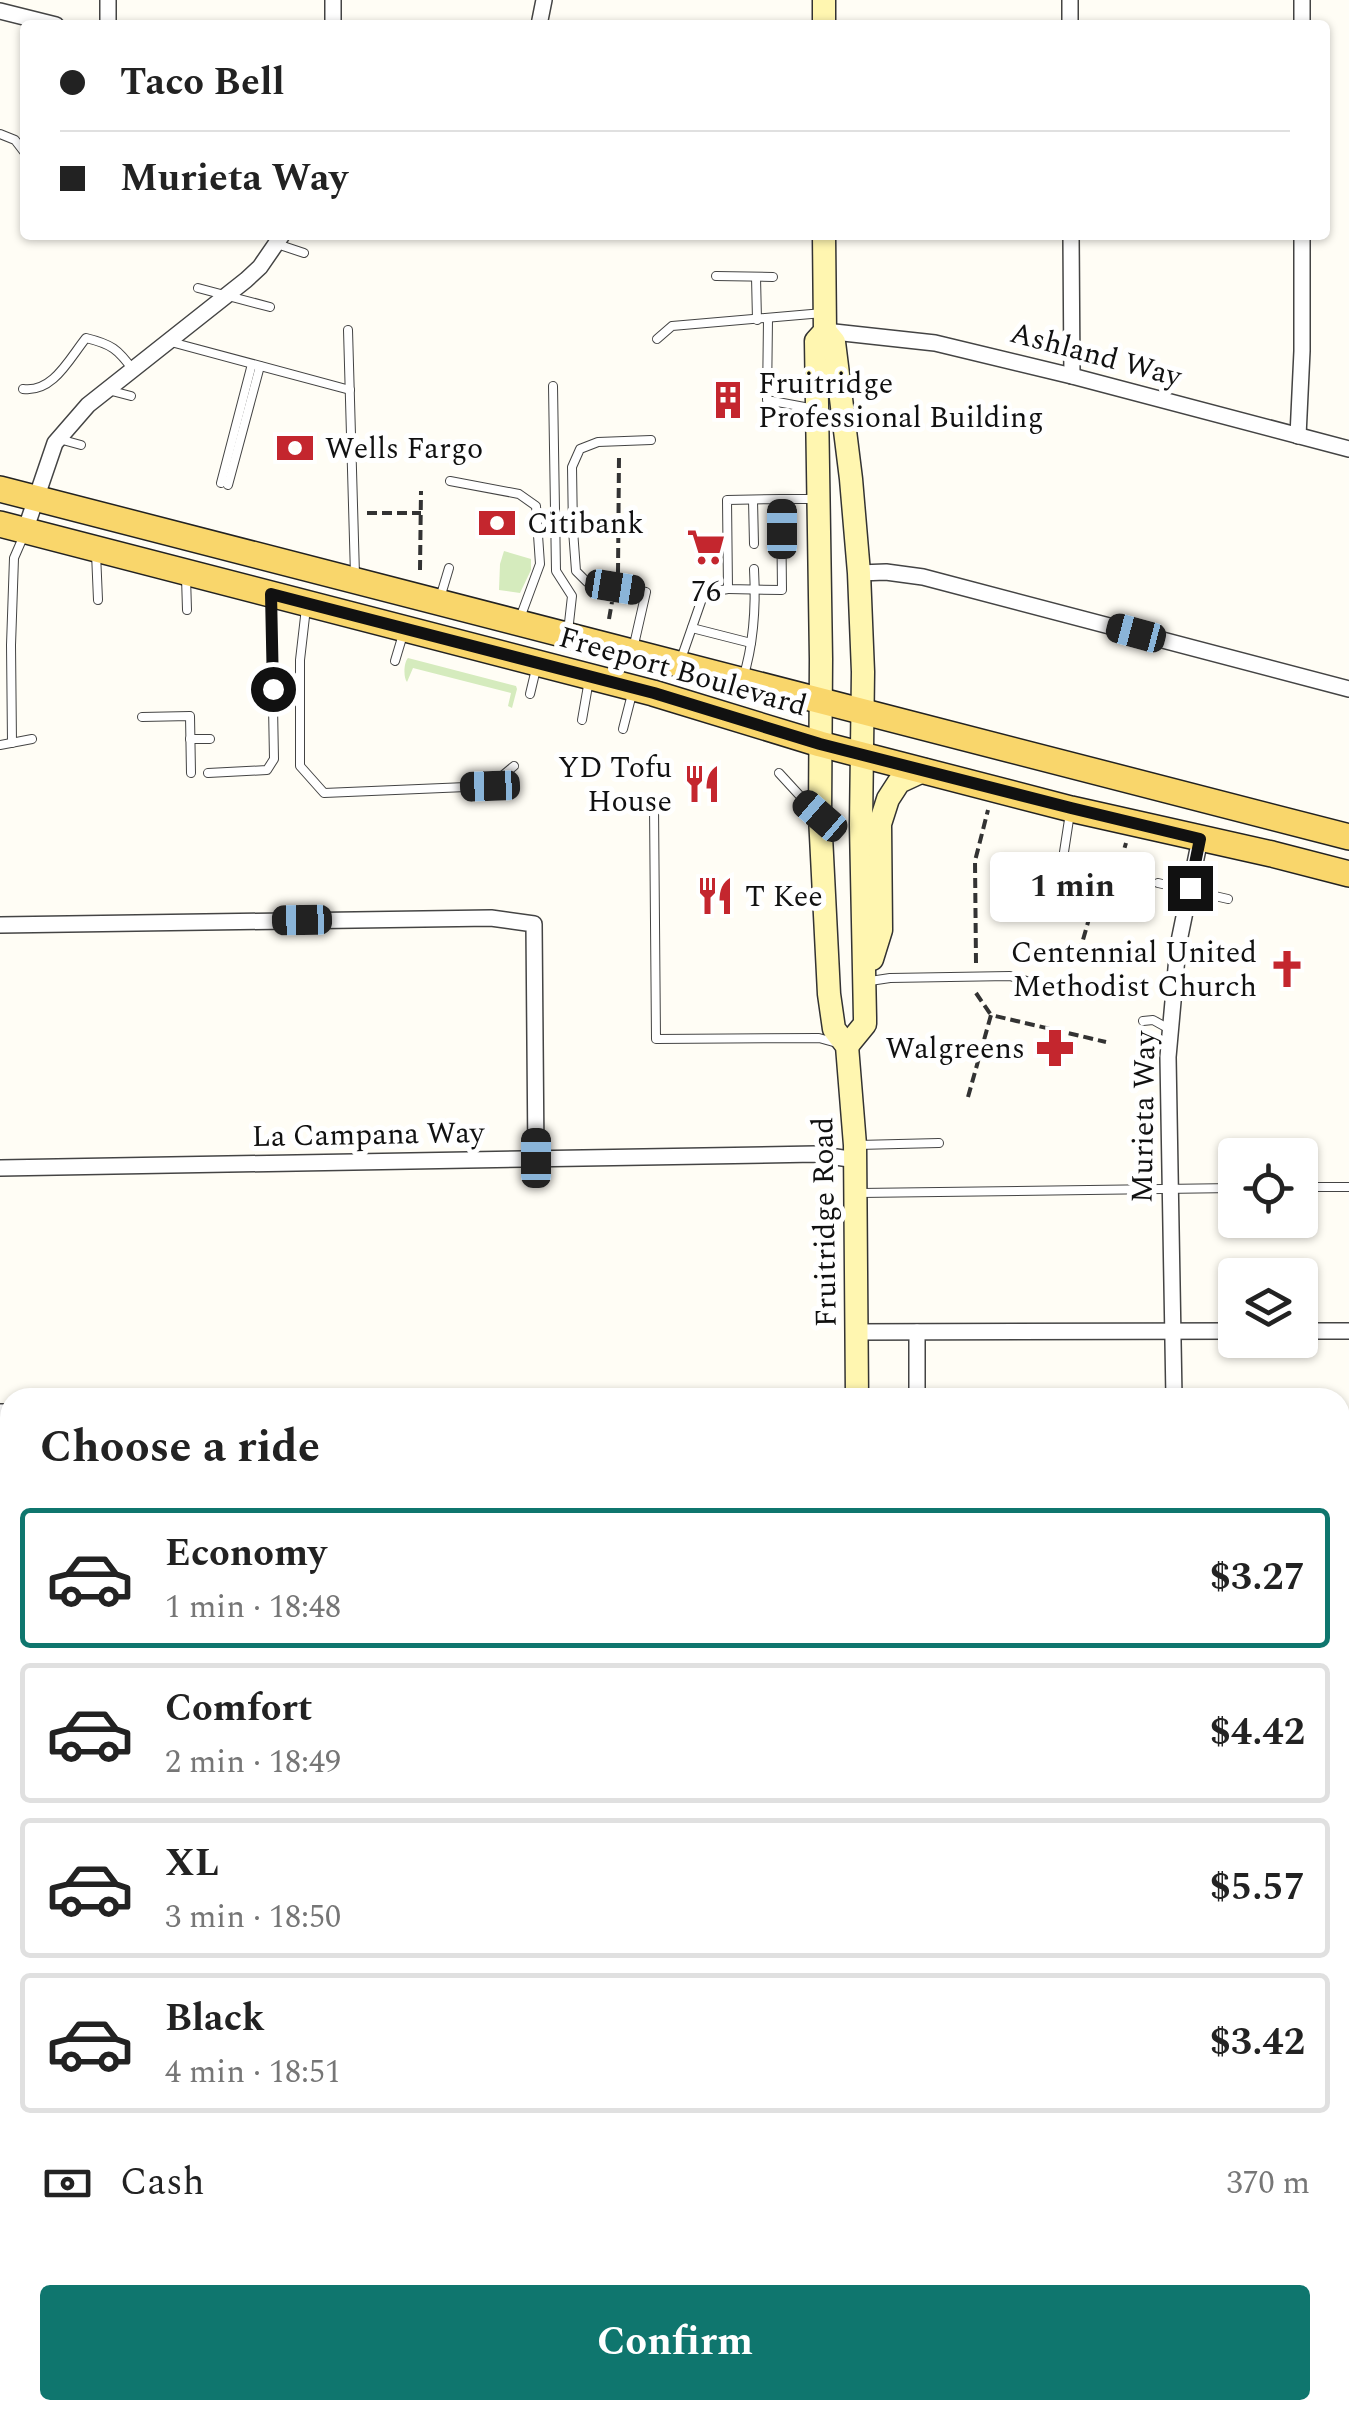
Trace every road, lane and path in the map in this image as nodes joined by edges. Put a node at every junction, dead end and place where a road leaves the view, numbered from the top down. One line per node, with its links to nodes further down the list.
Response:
1 (0, 11): 2 (street)
2 (36, 20)
3 (280, 240): 7 (lane); 12 (street)
4 (824, 240): 16 (main road, Fruitridge Road)
5 (1071, 240): 22 (street)
6 (1302, 240): 29 (street)
7 (304, 252)
8 (716, 276): 9 (lane)
9 (756, 276): 10 (lane); 15 (lane)
10 (773, 277)
11 (198, 288): 12 (lane)
12 (227, 295): 13 (lane); 19 (street)
13 (270, 308)
14 (768, 319): 15 (lane); 16 (lane); 28 (lane)
15 (757, 320): 18 (lane)
16 (825, 322): 22 (street, Ashland Way); 28 (main road, Fruitridge Road); 52 (main road, Fruitridge Road)
17 (348, 330): 26 (lane)
18 (657, 339)
19 (169, 341): 20 (lane); 21 (street)
20 (256, 365): 26 (lane); 36 (lane)
21 (133, 370): 24 (lane); 25 (street)
22 (1072, 376): 29 (street, Ashland Way)
23 (552, 386): 66 (lane)
24 (23, 389)
25 (108, 390): 27 (lane); 30 (street)
26 (350, 390): 53 (lane)
27 (131, 396)
28 (816, 409): 41 (main road, Fruitridge Road)
29 (1298, 436): 33 (street, Ashland Way)
30 (58, 439): 32 (lane); 39 (street)
31 (652, 440): 54 (lane)
32 (81, 445)
33 (1349, 449)
34 (619, 458): 54 (path)
35 (450, 481): 63 (lane)
36 (225, 484)
37 (0, 489): 39 (main road, Freeport Boulevard)
38 (421, 491): 44 (path)
39 (36, 498): 45 (street); 53 (main road, Freeport Boulevard)
40 (782, 499): 41 (lane); 42 (lane); 56 (lane)
41 (818, 499): 77 (main road, Fruitridge Road)
42 (752, 500): 46 (lane); 55 (lane)
43 (368, 513): 44 (path)
44 (421, 513): 50 (path)
45 (13, 527): 47 (main road, Freeport Boulevard); 85 (lane)
46 (754, 544)
47 (96, 549): 51 (main road, Freeport Boulevard); 58 (lane)
48 (449, 568): 59 (lane)
49 (754, 568): 56 (lane)
50 (420, 570)
51 (186, 572): 57 (main road, Freeport Boulevard); 61 (lane)
52 (860, 573): 75 (street); 78 (main road, Fruitridge Road)
53 (355, 580): 59 (main road, Freeport Boulevard)
54 (615, 587): 62 (path); 68 (lane)
55 (728, 590): 56 (lane); 65 (lane)
56 (755, 590): 67 (lane)
57 (271, 594): 60 (main road, Freeport Boulevard); 91 (lane)
58 (98, 600)
59 (439, 602): 63 (main road, Freeport Boulevard)
60 (306, 603): 64 (main road, Freeport Boulevard); 89 (lane)
61 (187, 610)
62 (609, 619)
63 (519, 622): 66 (main road, Freeport Boulevard)
64 (404, 628): 69 (lane); 70 (main road, Freeport Boulevard)
65 (692, 628): 67 (lane); 71 (lane)
66 (568, 634): 68 (main road, Freeport Boulevard)
67 (751, 643): 73 (lane)
68 (632, 651): 71 (main road, Freeport Boulevard)
69 (395, 661)
70 (537, 663): 72 (main road, Freeport Boulevard); 76 (lane)
71 (680, 663): 73 (main road, Freeport Boulevard)
72 (589, 676): 74 (main road, Freeport Boulevard); 80 (lane)
73 (743, 679): 77 (main road, Freeport Boulevard)
74 (633, 688): 81 (lane); 86 (main road, Freeport Boulevard)
75 (1349, 689)
76 (530, 694)
77 (820, 699): 78 (main road, Freeport Boulevard); 86 (main road, Fruitridge Road)
78 (863, 710): 88 (main road, Fruitridge Road); 98 (main road, Freeport Boulevard)
79 (142, 717): 84 (lane)
80 (582, 720)
81 (622, 730)
82 (32, 739): 85 (lane)
83 (210, 739): 84 (lane)
84 (190, 740): 93 (lane)
85 (12, 742): 87 (lane)
86 (820, 744): 88 (main road, Freeport Boulevard); 97 (main road, Fruitridge Road)
87 (0, 745)
88 (862, 754): 90 (main road, Freeport Boulevard); 111 (main road, Fruitridge Road)
89 (514, 766)
90 (925, 770): 96 (main road, Freeport Boulevard); 111 (main road)
91 (208, 773)
92 (779, 773): 97 (lane)
93 (191, 774)
94 (989, 805): 110 (path)
95 (654, 806): 118 (lane)
96 (1071, 808): 99 (main road, Freeport Boulevard); 101 (lane)
97 (820, 816): 118 (main road, Fruitridge Road)
98 (1349, 837)
99 (1200, 839): 102 (main road, Freeport Boulevard); 104 (street, Murieta Way)
100 (1126, 840): 105 (path)
101 (1062, 865)
102 (1349, 874)
103 (1158, 882): 104 (lane)
104 (1190, 888): 107 (lane); 116 (street, Murieta Way)
105 (1112, 891): 106 (path); 109 (path)
106 (1135, 896)
107 (1228, 899)
108 (0, 925): 122 (street)
109 (1079, 954)
110 (976, 976): 111 (lane); 112 (lane)
111 (866, 982): 118 (main road, Fruitridge Road)
112 (1053, 989)
113 (963, 992): 114 (path)
114 (991, 1014): 117 (path); 119 (path)
115 (1143, 1021): 116 (lane)
116 (1171, 1030): 127 (street, Murieta Way)
117 (1106, 1042)
118 (847, 1046): 121 (main road, Fruitridge Road)
119 (968, 1097)
120 (939, 1143): 121 (lane)
121 (856, 1153): 122 (street, La Campana Way); 128 (main road, Fruitridge Road)
122 (536, 1158): 123 (street, La Campana Way)
123 (0, 1168)
124 (1318, 1187): 125 (lane)
125 (1349, 1187)
126 (1218, 1188): 127 (lane)
127 (1169, 1189): 128 (lane); 129 (street, Murieta Way)
128 (856, 1193): 133 (main road, Fruitridge Road)
129 (1173, 1330): 130 (street); 134 (street); 137 (street, Murieta Way)
130 (1218, 1331)
131 (1318, 1331): 132 (street)
132 (1349, 1331)
133 (856, 1332): 134 (street); 135 (main road, Fruitridge Road)
134 (917, 1332): 136 (street)
135 (857, 1388)
136 (918, 1388)
137 (1174, 1388)

